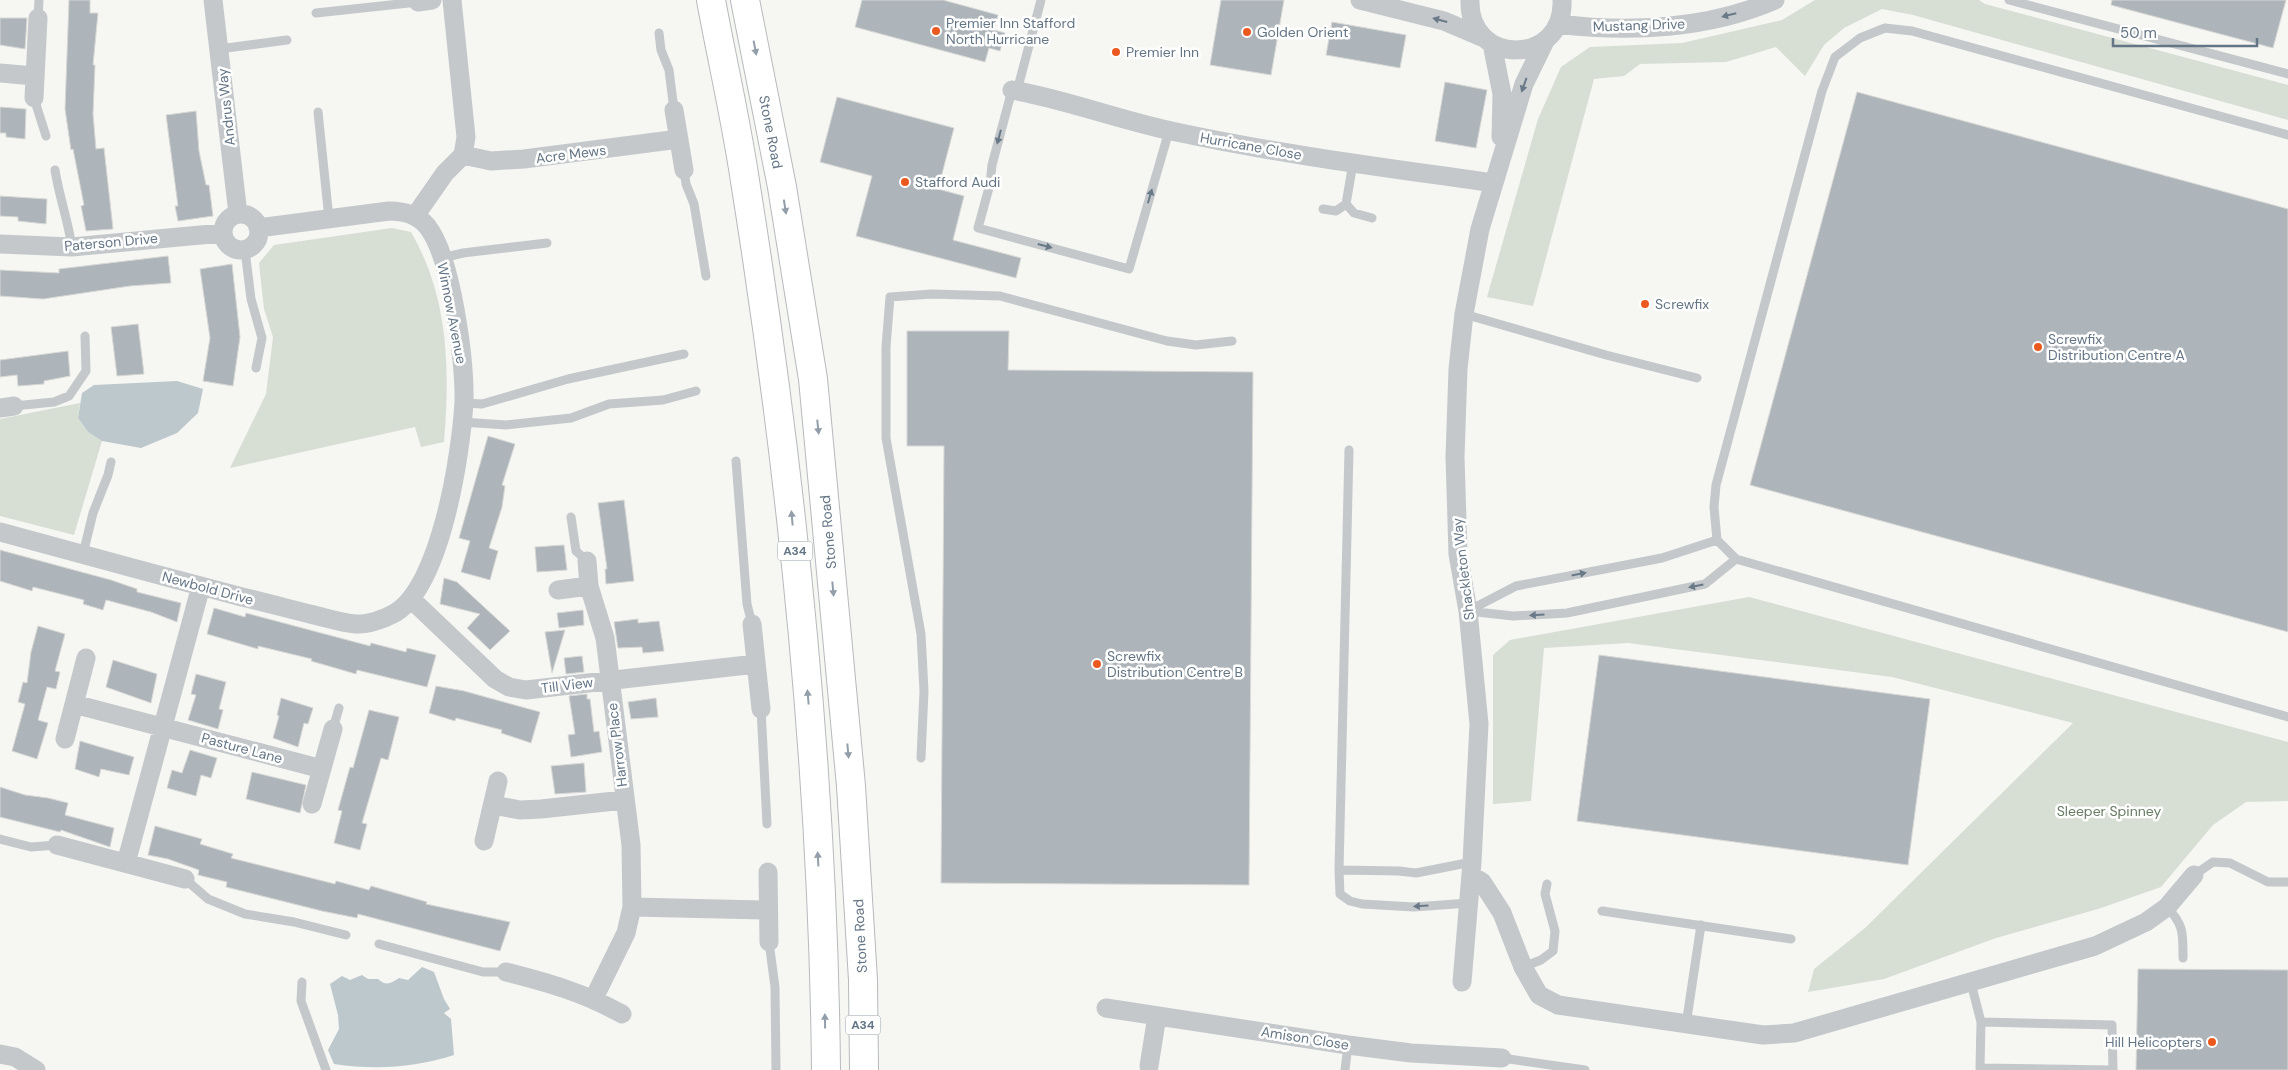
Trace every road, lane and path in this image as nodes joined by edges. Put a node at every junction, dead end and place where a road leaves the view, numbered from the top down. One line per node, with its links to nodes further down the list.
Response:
1 (213, 0): 19 (street, Andrus Way)
2 (452, 0): 31 (street)
3 (711, 0): 134 (highway, A34, one-way to 3)
4 (745, 0): 135 (highway, Stone Road / A34, one-way to 135)
5 (1041, 0): 23 (lane)
6 (1360, 0): 18 (street, one-way to 6)
7 (1470, 0): 18 (street, Shackleton Way)
8 (1562, 0): 14 (street)
9 (1775, 0): 14 (street, Mustang Drive, one-way to 14)
10 (2009, 0): 21 (lane)
11 (425, 1): 13 (lane)
12 (38, 9): 22 (street)
13 (316, 13)
14 (1558, 24): 17 (street, Shackleton Way)
15 (658, 33): 25 (lane)
16 (287, 40): 19 (lane)
17 (1545, 41): 18 (street); 32 (street, Shackleton Way, one-way to 32)
18 (1489, 42): 32 (street, Shackleton Way)
19 (219, 49): 39 (street, Andrus Way)
20 (0, 73): 22 (street)
21 (2288, 74)
22 (34, 76): 24 (street)
23 (1014, 90): 27 (street, Hurricane Close); 27 (lane, one-way to 27)
24 (34, 98): 29 (lane)
25 (674, 110): 30 (street)
26 (318, 112): 42 (lane)
27 (1170, 131): 33 (street, Hurricane Close)
28 (2288, 135): 66 (lane)
29 (46, 136)
30 (678, 139): 31 (street, Acre Mews); 35 (street)
31 (463, 155): 40 (street)
32 (1500, 160): 36 (street, Shackleton Way)
33 (1353, 162): 36 (street, Hurricane Close); 37 (lane)
34 (55, 170): 47 (lane)
35 (684, 170): 50 (lane)
36 (1493, 183): 51 (street, Shackleton Way)
37 (1346, 204): 38 (lane); 41 (lane)
38 (1322, 208)
39 (238, 214): 43 (street); 44 (street)
40 (415, 216): 42 (street); 49 (street, Winnow Avenue)
41 (1372, 218)
42 (329, 219): 43 (street)
43 (258, 228): 48 (street)
44 (222, 233): 47 (street, Paterson Drive); 48 (street)
45 (547, 243): 49 (lane)
46 (0, 244): 47 (street, Paterson Drive)
47 (72, 247)
48 (244, 250): 55 (lane)
49 (442, 258): 58 (street, Winnow Avenue)
50 (706, 276)
51 (1464, 314): 56 (lane); 74 (street, Shackleton Way)
52 (85, 336): 59 (lane)
53 (1232, 341): 86 (lane)
54 (684, 354): 58 (lane)
55 (256, 368)
56 (1697, 378)
57 (696, 391): 60 (lane)
58 (464, 403): 60 (street, Winnow Avenue)
59 (7, 407)
60 (462, 422): 73 (street, Winnow Avenue)
61 (1349, 450): 98 (lane)
62 (736, 461): 75 (lane)
63 (111, 462): 67 (lane)
64 (571, 517): 69 (lane)
65 (0, 532): 67 (street, Newbold Drive)
66 (1717, 540): 68 (lane); 74 (lane, one-way to 66)
67 (83, 554): 70 (street, Newbold Drive)
68 (1736, 559): 74 (lane, one-way to 74); 82 (lane)
69 (587, 561): 71 (street, Harrow Place)
70 (201, 586): 73 (street, Newbold Drive); 83 (street)
71 (589, 586): 72 (street); 78 (street, Harrow Place)
72 (558, 590)
73 (411, 599): 78 (street, Till View)
74 (1468, 612): 97 (street, Shackleton Way)
75 (752, 624): 77 (street)
76 (86, 658): 79 (street)
77 (756, 664): 78 (street, Till View); 81 (street)
78 (610, 680): 89 (street, Harrow Place)
79 (74, 704): 83 (street, Pasture Lane); 85 (street)
80 (339, 708): 84 (lane)
81 (761, 709): 92 (lane)
82 (2288, 717)
83 (163, 728): 87 (street, Pasture Lane); 96 (street)
84 (333, 729): 87 (street)
85 (64, 739)
86 (921, 758)
87 (322, 769): 90 (street)
88 (498, 781): 91 (street)
89 (624, 800): 91 (street); 105 (street, Harrow Place)
90 (312, 804)
91 (493, 805): 94 (street)
92 (767, 824)
93 (0, 839): 95 (lane)
94 (484, 842)
95 (57, 845): 96 (street)
96 (126, 863): 101 (street)
97 (1472, 869): 98 (lane); 104 (street, Shackleton Way); 115 (street)
98 (1339, 870): 104 (lane, one-way to 98)
99 (768, 872): 107 (street)
100 (2194, 875): 102 (lane); 106 (street)
101 (185, 880): 110 (lane)
102 (2288, 882)
103 (1547, 884): 115 (lane)
104 (1469, 903): 118 (street, Shackleton Way)
105 (632, 907): 107 (street); 120 (street, Harrow Place)
106 (2167, 907): 114 (lane); 119 (street)
107 (768, 910): 112 (street)
108 (1602, 911): 109 (lane)
109 (1701, 925): 111 (lane); 125 (lane)
110 (346, 935)
111 (1791, 939)
112 (769, 942): 133 (lane)
113 (379, 944): 116 (lane)
114 (2183, 958)
115 (1522, 967): 125 (street)
116 (506, 972): 120 (street)
117 (302, 982): 132 (lane)
118 (1462, 982)
119 (1971, 983): 124 (lane); 125 (street)
120 (594, 998): 122 (street)
121 (1106, 1008): 123 (street, Amison Close)
122 (622, 1014)
123 (1157, 1016): 126 (street, Amison Close); 130 (street)
124 (1981, 1022): 124 (lane)
125 (1686, 1025)
126 (1348, 1045): 129 (street, Amison Close); 136 (lane)
127 (0, 1054): 131 (street)
128 (1502, 1058): 129 (street, Amison Close); 137 (lane)
129 (1454, 1063)
130 (1148, 1068)
131 (36, 1070)
132 (326, 1070)
133 (776, 1070)
134 (826, 1070)
135 (864, 1070)
136 (1345, 1070)
137 (1586, 1070)

